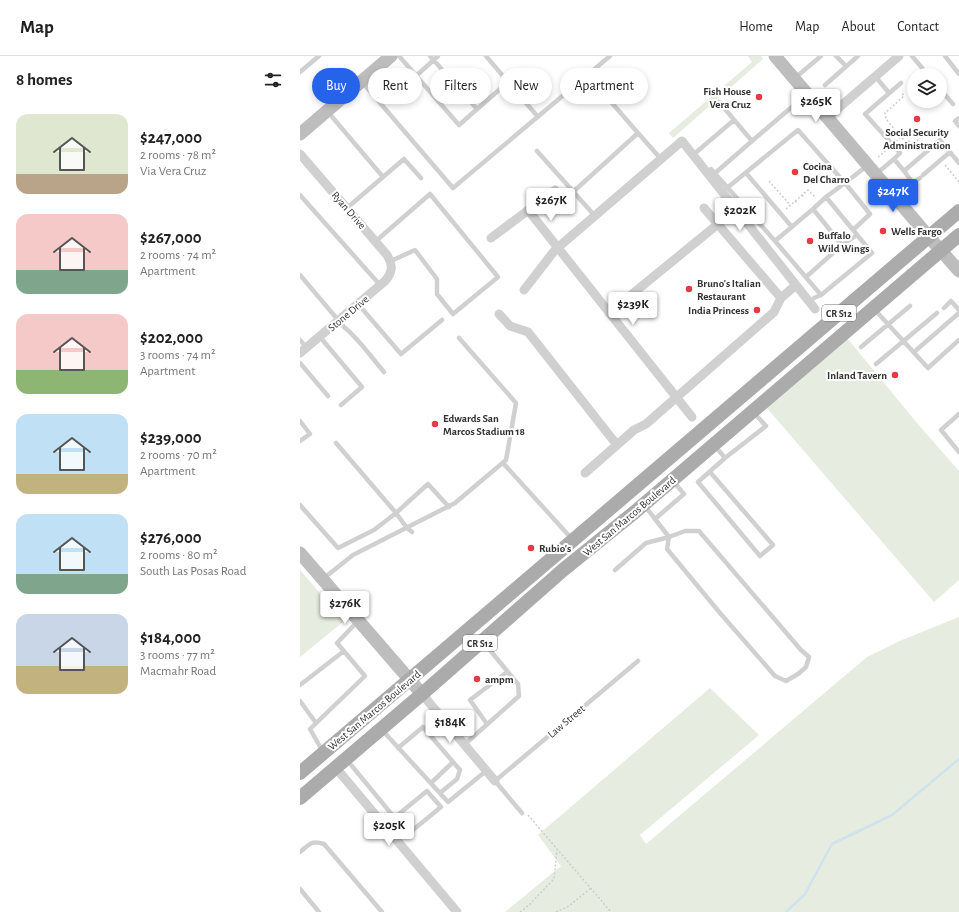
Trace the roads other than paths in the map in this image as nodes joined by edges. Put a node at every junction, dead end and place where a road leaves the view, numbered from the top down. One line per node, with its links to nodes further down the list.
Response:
1 (319, 56): 20 (lane)
2 (391, 56): 24 (main road)
3 (399, 56): 16 (lane)
4 (438, 56): 13 (lane)
5 (486, 56): 19 (lane)
6 (775, 56): 23 (main road)
7 (821, 56): 23 (lane)
8 (836, 56): 15 (lane)
9 (858, 56): 15 (lane)
10 (912, 56): 17 (lane)
11 (945, 56): 21 (lane)
12 (608, 57): 38 (lane)
13 (432, 58): 18 (lane); 36 (lane)
14 (893, 58): 22 (street)
15 (846, 66): 27 (lane)
16 (409, 68)
17 (922, 68)
18 (422, 69)
19 (499, 71)
20 (300, 72)
21 (959, 74)
22 (875, 76): 29 (lane); 39 (street)
23 (794, 78): 30 (main road)
24 (362, 82): 37 (main road); 38 (lane)
25 (901, 82): 29 (lane)
26 (422, 83): 36 (lane)
27 (825, 85)
28 (499, 90): 36 (lane)
29 (890, 93): 51 (lane)
30 (808, 94): 39 (main road); 45 (lane)
31 (947, 97): 35 (lane)
32 (719, 102): 41 (lane)
33 (527, 104): 38 (lane)
34 (613, 104): 43 (lane)
35 (953, 104)
36 (477, 109)
37 (327, 111): 44 (main road); 57 (lane)
38 (538, 117)
39 (828, 117): 53 (main road)
40 (959, 118): 42 (lane)
41 (734, 120): 45 (lane); 49 (lane)
42 (959, 126)
43 (638, 133): 50 (lane); 62 (lane)
44 (300, 134)
45 (752, 141): 55 (lane)
46 (537, 151): 62 (lane)
47 (950, 152): 52 (lane); 54 (lane); 54 (lane)
48 (300, 154): 65 (street, Ryan Drive)
49 (693, 155): 50 (street); 55 (street)
50 (661, 159): 70 (street)
51 (894, 159): 53 (lane); 54 (lane)
52 (959, 163)
53 (872, 170): 59 (lane); 76 (main road)
54 (904, 171)
55 (710, 173): 60 (lane); 87 (street)
56 (746, 173): 59 (lane); 60 (lane); 72 (lane)
57 (383, 177): 58 (lane); 65 (lane)
58 (421, 178)
59 (845, 184): 64 (lane); 73 (lane)
60 (728, 188): 79 (lane)
61 (555, 190): 68 (street)
62 (573, 192): 70 (lane)
63 (300, 195): 88 (lane)
64 (826, 197): 67 (lane); 73 (lane)
65 (347, 208): 78 (street, Ryan Drive)
66 (704, 208): 71 (street)
67 (813, 208): 72 (lane); 80 (lane)
68 (528, 210): 77 (street); 81 (street)
69 (959, 211): 76 (main road, West San Marcos Boulevard / CR S12)
70 (595, 216): 81 (street)
71 (718, 224): 91 (street); 99 (street)
72 (792, 227): 79 (lane)
73 (853, 230): 74 (lane)
74 (858, 235): 80 (lane); 90 (lane)
75 (959, 235): 82 (main road, West San Marcos Boulevard / CR S12)
76 (929, 236): 82 (main road); 124 (main road, West San Marcos Boulevard / CR S12)
77 (491, 238)
78 (376, 241): 83 (street, Ryan Drive); 83 (lane)
79 (775, 241): 86 (lane)
80 (842, 245): 86 (lane)
81 (558, 248): 89 (street); 99 (street)
82 (941, 251): 84 (main road); 95 (main road, West San Marcos Boulevard / CR S12)
83 (391, 265): 88 (street, Stone Drive)
84 (959, 271)
85 (300, 275): 104 (lane)
86 (806, 277): 90 (lane)
87 (796, 285): 91 (street); 97 (street)
88 (380, 286): 93 (street, Stone Drive)
89 (524, 290)
90 (821, 295): 92 (lane)
91 (781, 298): 118 (street)
92 (814, 298)
93 (358, 304): 103 (lane); 104 (street, Stone Drive)
94 (910, 306): 105 (lane)
95 (874, 308): 105 (lane); 120 (main road, West San Marcos Boulevard / CR S12)
96 (944, 308): 98 (lane)
97 (815, 309)
98 (959, 310)
99 (609, 313): 118 (street)
100 (937, 313): 110 (lane)
101 (959, 313): 113 (lane)
102 (499, 314): 128 (street)
103 (442, 320)
104 (338, 321): 106 (street, Stone Drive); 116 (lane)
105 (888, 325): 110 (lane); 111 (lane)
106 (320, 337): 112 (street, Stone Drive); 119 (lane)
107 (459, 338): 131 (lane)
108 (300, 340): 112 (lane)
109 (959, 340): 113 (lane)
110 (904, 342): 113 (lane); 115 (lane)
111 (861, 347)
112 (303, 350)
113 (914, 352)
114 (300, 363): 117 (lane)
115 (876, 364)
116 (384, 372)
117 (328, 396)
118 (677, 397): 122 (street); 128 (street)
119 (340, 404)
120 (753, 412): 127 (main road, West San Marcos Boulevard / CR S12); 130 (lane)
121 (959, 414): 129 (lane)
122 (692, 417)
123 (300, 421): 125 (lane)
124 (703, 430): 127 (main road); 146 (main road, West San Marcos Boulevard / CR S12)
125 (300, 441)
126 (336, 443): 138 (lane)
127 (714, 444): 130 (lane); 134 (main road, West San Marcos Boulevard / CR S12)
128 (617, 445): 133 (street)
129 (959, 452)
130 (725, 458): 132 (lane)
131 (503, 463): 137 (lane); 146 (lane)
132 (710, 472): 132 (lane)
133 (585, 473)
134 (672, 480): 136 (main road, West San Marcos Boulevard / CR S12); 140 (lane)
135 (300, 505): 138 (lane)
136 (644, 505): 140 (lane); 153 (main road, West San Marcos Boulevard / CR S12)
137 (449, 507): 138 (lane); 139 (lane)
138 (396, 513): 142 (lane)
139 (430, 516): 141 (lane); 142 (lane)
140 (655, 519): 144 (lane)
141 (434, 521)
142 (407, 528): 143 (lane); 145 (lane)
143 (412, 532)
144 (669, 537): 144 (lane); 151 (lane)
145 (387, 538): 147 (lane); 148 (lane)
146 (573, 540): 153 (main road); 159 (main road, West San Marcos Boulevard / CR S12)
147 (391, 542)
148 (367, 548): 149 (lane); 152 (lane)
149 (371, 552)
150 (300, 553): 152 (main road)
151 (615, 570)
152 (322, 579): 154 (main road)
153 (518, 609): 155 (main road, West San Marcos Boulevard / CR S12)
154 (359, 621): 156 (lane); 159 (main road)
155 (482, 641): 158 (lane); 161 (main road, West San Marcos Boulevard / CR S12)
156 (344, 651): 160 (lane); 163 (lane)
157 (638, 661): 173 (lane, Law Street)
158 (507, 672): 164 (lane); 164 (lane)
159 (410, 680): 161 (main road); 168 (main road, West San Marcos Boulevard / CR S12)
160 (300, 685)
161 (422, 694): 165 (main road, West San Marcos Boulevard / CR S12); 166 (street)
162 (300, 701): 163 (lane)
163 (316, 723): 168 (lane)
164 (487, 724): 166 (lane)
165 (381, 729): 167 (lane); 170 (main road, West San Marcos Boulevard / CR S12)
166 (464, 744): 171 (street)
167 (398, 748): 169 (lane); 174 (lane)
168 (323, 753): 172 (main road, West San Marcos Boulevard / CR S12)
169 (453, 762): 174 (lane); 175 (lane)
170 (341, 763): 176 (main road, West San Marcos Boulevard / CR S12); 178 (lane); 183 (street)
171 (486, 771): 173 (street); 175 (lane)
172 (300, 773)
173 (495, 781): 177 (lane)
174 (431, 783): 175 (lane)
175 (440, 793)
176 (300, 798)
177 (522, 813)
178 (394, 818): 178 (lane)
179 (300, 852): 182 (lane)
180 (300, 889): 181 (lane)
181 (319, 912)
182 (382, 912)
183 (457, 912)

